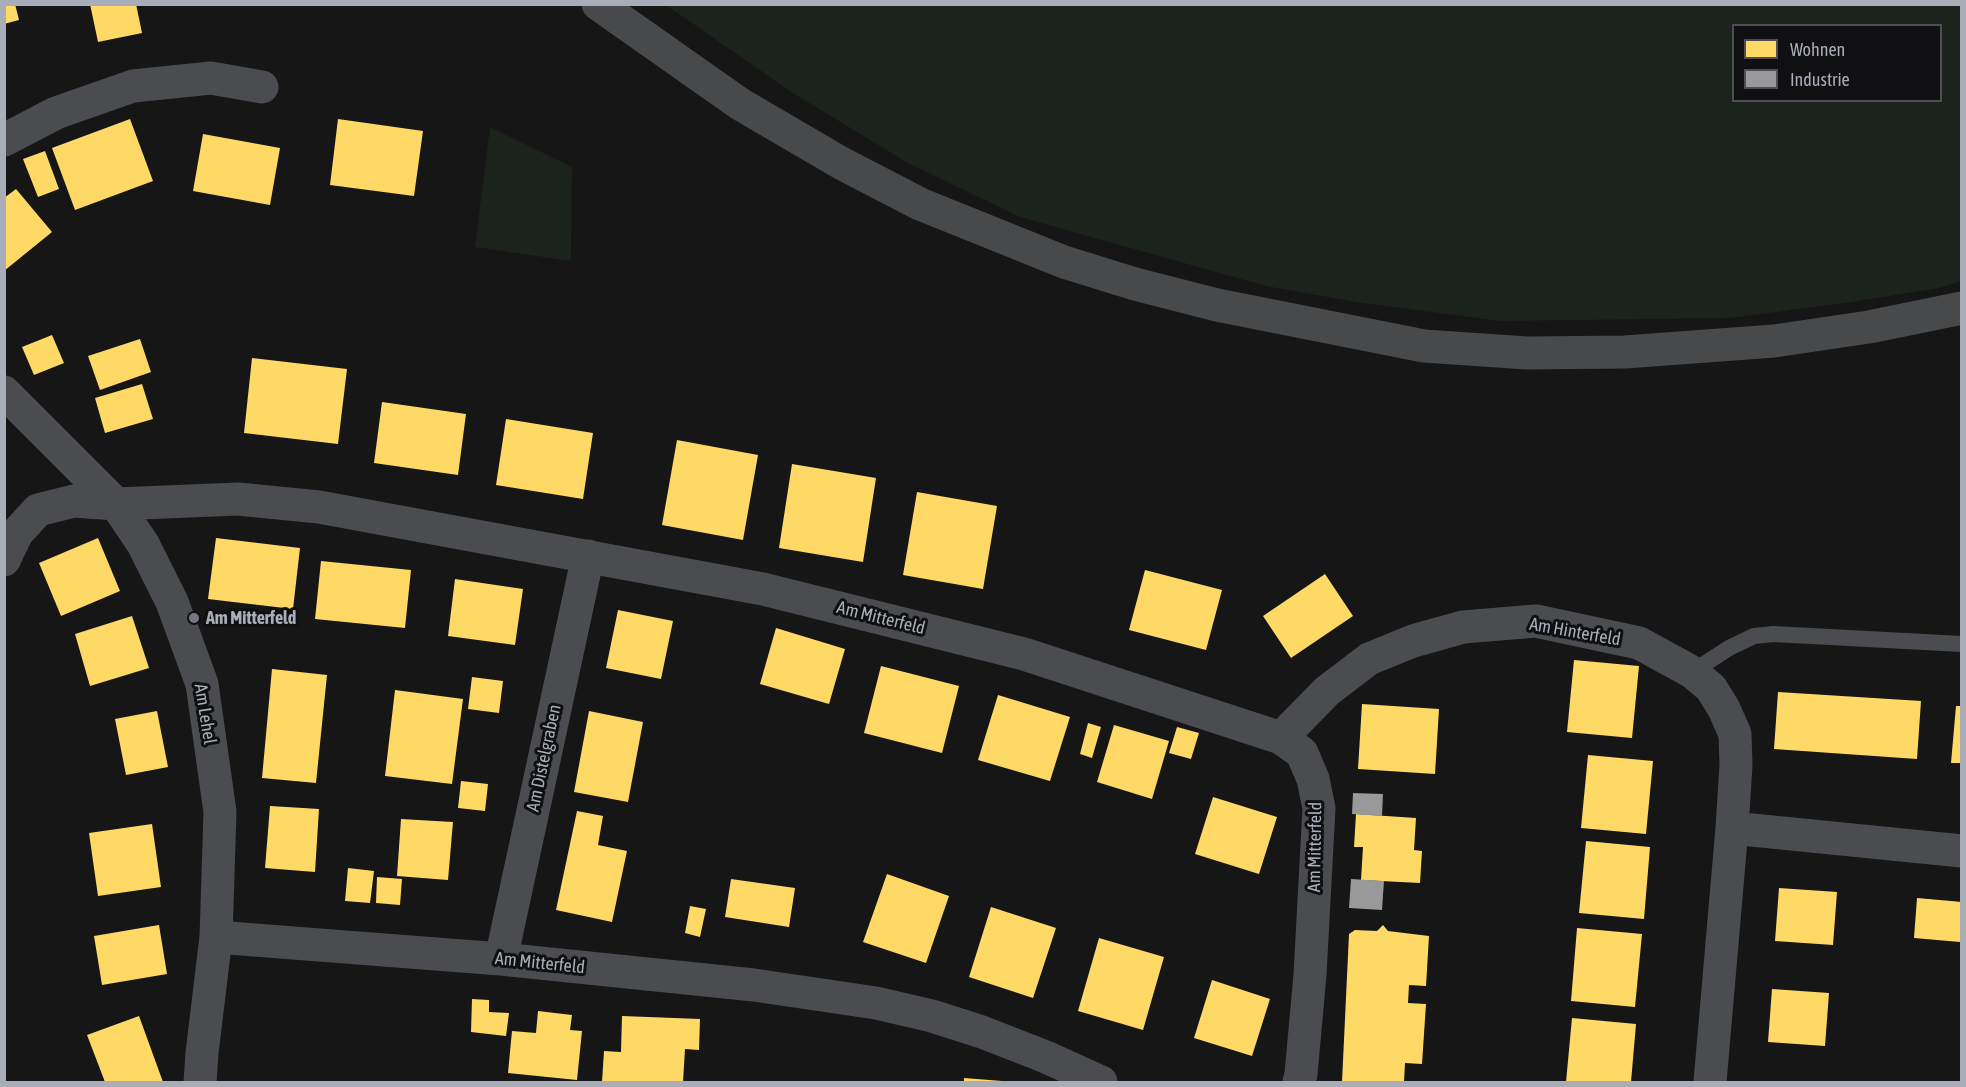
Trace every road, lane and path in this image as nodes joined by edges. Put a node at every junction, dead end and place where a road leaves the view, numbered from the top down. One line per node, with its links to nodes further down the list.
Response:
1 (598, 4): 4 (main road)
2 (262, 87): 3 (street)
3 (4, 140)
4 (1962, 308)
5 (4, 392): 6 (street, Am Lehel)
6 (116, 504): 7 (street, Am Mitterfeld); 8 (street); 14 (street, Am Lehel)
7 (588, 556): 11 (street, Am Mitterfeld); 15 (street, Am Distelgraben)
8 (4, 560)
9 (1962, 644): 10 (lane)
10 (1692, 672): 11 (street, Am Hinterfeld); 12 (street, Am Hinterfeld)
11 (1281, 738): 18 (street, Am Mitterfeld)
12 (1732, 828): 13 (street); 19 (street, Am Hinterfeld)
13 (1962, 851)
14 (216, 937): 15 (street, Am Mitterfeld); 16 (street, Am Lehel)
15 (501, 959): 17 (street, Am Mitterfeld)
16 (201, 1083)
17 (1101, 1083)
18 (1299, 1083)
19 (1710, 1083)

